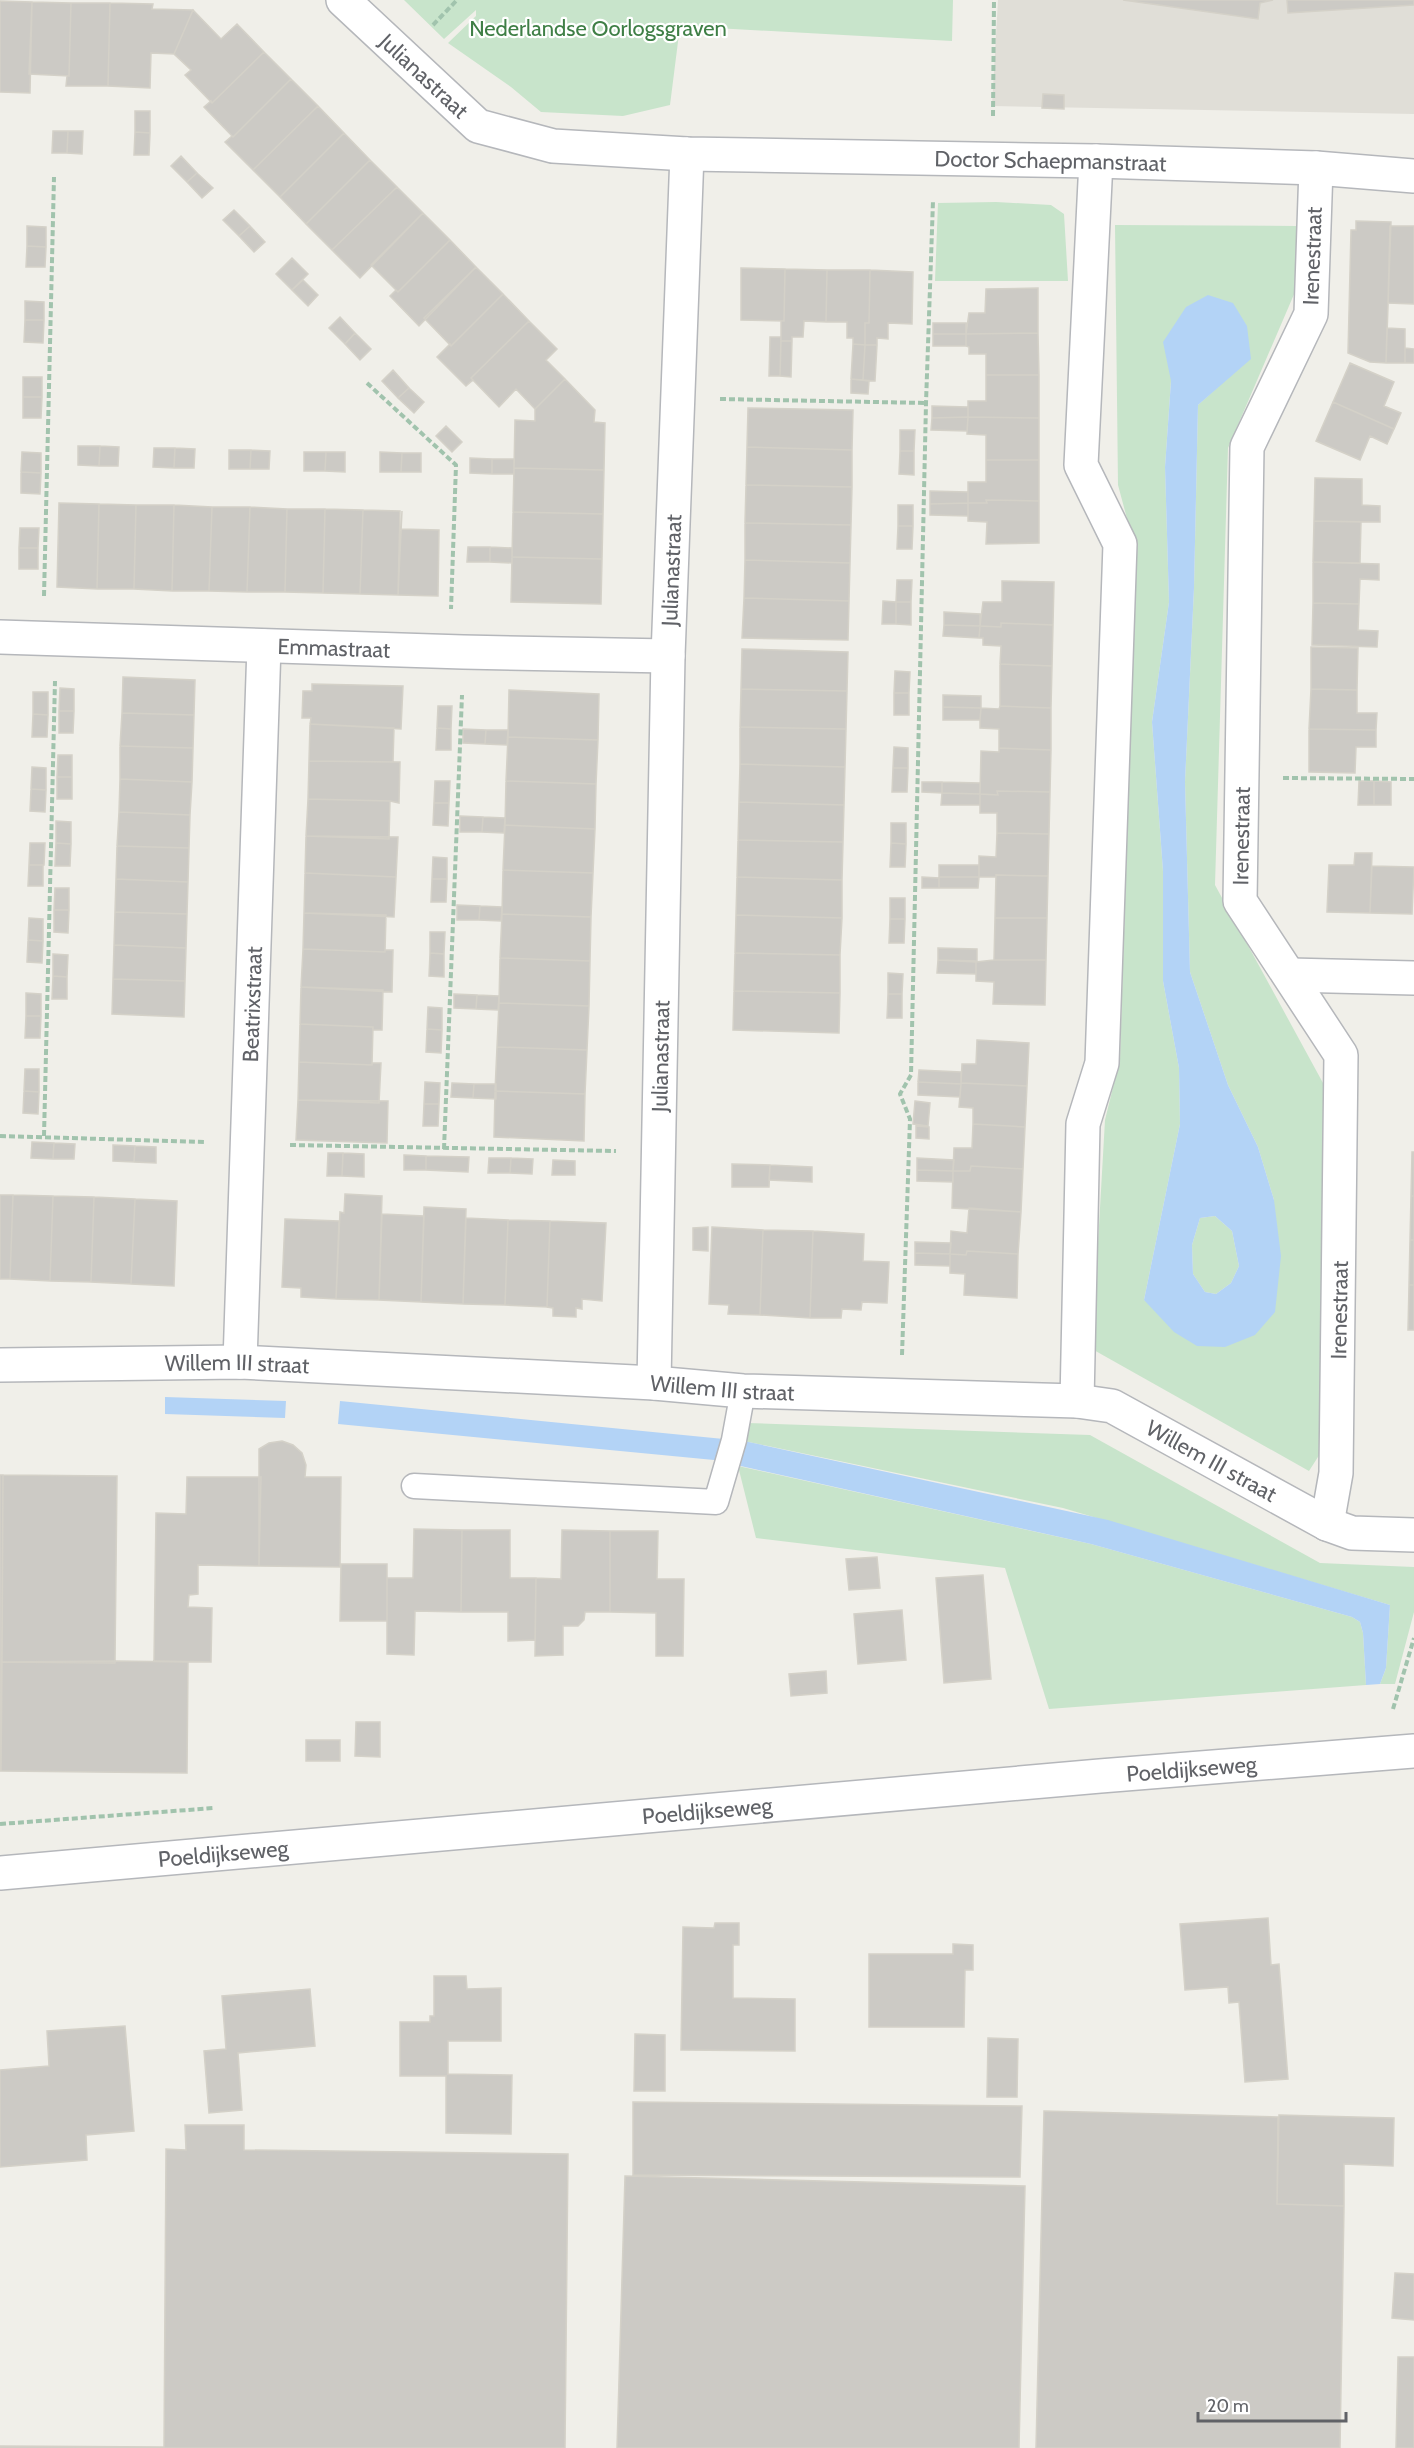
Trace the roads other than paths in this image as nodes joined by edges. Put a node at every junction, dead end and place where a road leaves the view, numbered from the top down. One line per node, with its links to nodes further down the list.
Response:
1 (343, 0): 2 (street, Julianastraat)
2 (687, 154): 3 (street, Doctor Schaepmanstraat); 8 (street, Julianastraat)
3 (1096, 161): 4 (street, Doctor Schaepmanstraat); 15 (street)
4 (1316, 168): 5 (street, Doctor Schaepmanstraat); 9 (street, Irenestraat)
5 (1414, 176)
6 (0, 637): 7 (street, Emmastraat)
7 (264, 646): 8 (street, Emmastraat); 11 (street, Beatrixstraat)
8 (668, 656): 13 (street, Julianastraat)
9 (1290, 975): 10 (street); 17 (street, Irenestraat)
10 (1414, 978)
11 (240, 1362): 12 (street, Willem III straat); 13 (street, Willem III straat)
12 (0, 1365)
13 (654, 1383): 14 (street, Willem III straat)
14 (743, 1390): 15 (street, Willem III straat); 16 (lane)
15 (1077, 1401): 17 (street, Willem III straat)
16 (414, 1486)
17 (1327, 1524): 18 (street, Willem III straat)
18 (1414, 1535)
19 (1414, 1751): 20 (street, Poeldijkseweg)
20 (0, 1873)

